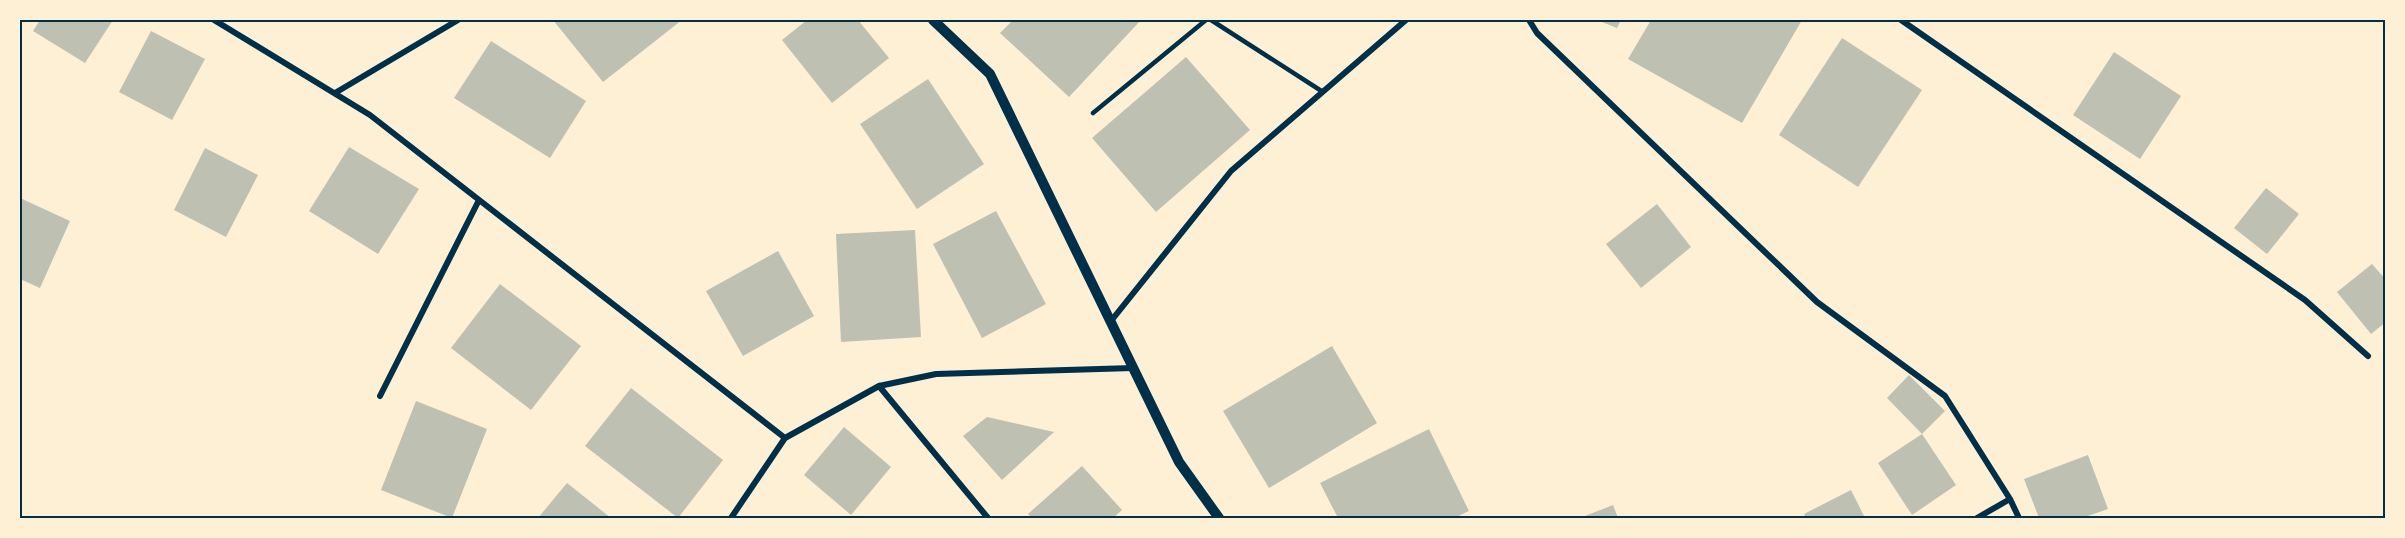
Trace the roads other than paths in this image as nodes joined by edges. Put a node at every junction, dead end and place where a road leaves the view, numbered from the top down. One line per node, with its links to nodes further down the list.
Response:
1 (214, 20): 10 (street)
2 (458, 20): 10 (street)
3 (1206, 20): 11 (lane)
4 (1211, 20): 9 (lane)
5 (1406, 20): 9 (street)
6 (1529, 20): 19 (street)
7 (1901, 20): 14 (street)
8 (938, 21): 13 (street)
9 (1323, 92): 13 (street)
10 (335, 93): 12 (street)
11 (1094, 113)
12 (479, 200): 17 (street); 18 (street)
13 (1110, 321): 15 (street)
14 (2367, 356)
15 (1133, 368): 16 (street); 22 (street)
16 (879, 386): 18 (street); 21 (street)
17 (380, 396)
18 (785, 438): 20 (street)
19 (2010, 499): 23 (street); 24 (street)
20 (731, 519)
21 (988, 519)
22 (1219, 519)
23 (1977, 519)
24 (2019, 519)

